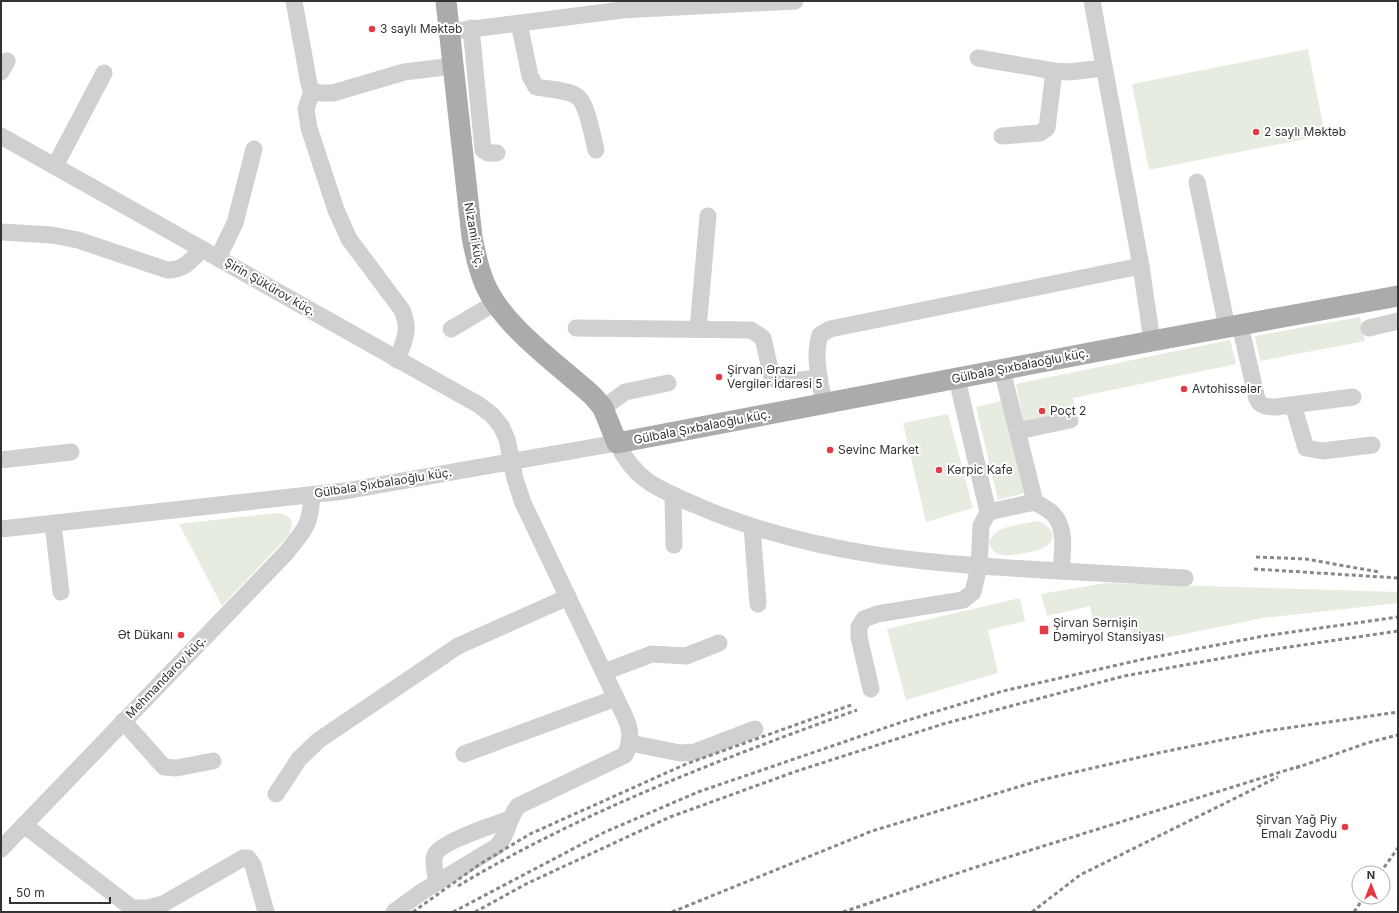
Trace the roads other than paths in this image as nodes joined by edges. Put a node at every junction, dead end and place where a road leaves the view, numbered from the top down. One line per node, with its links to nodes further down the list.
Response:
1 (294, 1): 14 (street)
2 (446, 1): 8 (main road, Nizami küç.)
3 (795, 1): 5 (street)
4 (1092, 1): 11 (street)
5 (622, 5): 6 (street)
6 (519, 23): 7 (street); 18 (street)
7 (471, 28): 8 (street); 19 (street)
8 (449, 32): 10 (main road, Nizami küç.)
9 (978, 58): 12 (street)
10 (453, 66): 14 (street); 28 (main road, Nizami küç.)
11 (1104, 68): 12 (street); 26 (street)
12 (1054, 71): 16 (street)
13 (104, 73): 20 (street)
14 (312, 91): 36 (street)
15 (1, 136): 20 (street, Şirin Şükürov küç.)
16 (1002, 136)
17 (254, 149): 25 (street)
18 (596, 150)
19 (497, 153)
20 (55, 166): 24 (street, Şirin Şükürov küç.)
21 (1197, 182): 30 (street)
22 (708, 216): 34 (street)
23 (1, 232): 24 (street)
24 (202, 249): 25 (street, Şirin Şükürov küç.)
25 (218, 258): 36 (street, Şirin Şükürov küç.)
26 (1141, 266): 35 (street); 38 (street)
27 (1398, 296): 30 (main road, Gülbala Şıxbalaoğlu küç.)
28 (496, 303): 33 (street); 44 (main road, Nizami küç.)
29 (1398, 321): 32 (street)
30 (1234, 326): 35 (main road, Gülbala Şıxbalaoğlu küç.); 43 (street)
31 (576, 328): 34 (street)
32 (1369, 328)
33 (451, 329)
34 (698, 329): 38 (street)
35 (1152, 341): 37 (main road, Gülbala Şıxbalaoğlu küç.)
36 (397, 360): 51 (street, Şirin Şükürov küç.)
37 (1002, 370): 39 (main road, Gülbala Şıxbalaoğlu küç.); 46 (street)
38 (819, 378): 42 (street)
39 (957, 379): 42 (main road, Gülbala Şıxbalaoğlu küç.); 55 (street)
40 (668, 383): 44 (street)
41 (1353, 397): 43 (street)
42 (824, 403): 47 (main road, Gülbala Şıxbalaoğlu küç.)
43 (1294, 405): 48 (street)
44 (603, 408): 47 (main road, Nizami küç.)
45 (1070, 420): 46 (street)
46 (1018, 431): 54 (street)
47 (617, 443): 51 (street, Gülbala Şıxbalaoğlu küç.); 52 (street)
48 (1372, 445)
49 (71, 452): 50 (street)
50 (1, 460)
51 (512, 461): 53 (street, Gülbala Şıxbalaoğlu küç.); 64 (street, Şirin Şükürov küç.)
52 (673, 495): 57 (street); 59 (street)
53 (312, 496): 56 (street, Gülbala Şıxbalaoğlu küç.); 70 (street, Mehmandarov küç.)
54 (1035, 502): 55 (street); 61 (street)
55 (988, 512): 60 (street)
56 (53, 524): 58 (street, Gülbala Şıxbalaoğlu küç.); 63 (street)
57 (752, 527): 60 (street); 65 (street)
58 (1, 529)
59 (674, 545)
60 (979, 567): 61 (street); 68 (street)
61 (1061, 571): 62 (street)
62 (1185, 578)
63 (61, 592)
64 (568, 597): 67 (street, Şirin Şükürov küç.); 75 (street)
65 (758, 604)
66 (718, 643): 67 (street)
67 (604, 672): 69 (street, Şirin Şükürov küç.)
68 (871, 689)
69 (616, 698): 72 (street, Şirin Şükürov küç.); 73 (street)
70 (123, 720): 74 (street); 77 (street, Mehmandarov küç.)
71 (755, 728): 72 (street)
72 (630, 742): 76 (street)
73 (464, 754)
74 (213, 760)
75 (276, 794)
76 (510, 819): 79 (street); 79 (street)
77 (24, 825): 78 (street, Mehmandarov küç.); 80 (street)
78 (1, 849)
79 (437, 882): 81 (street)
80 (266, 912)
81 (394, 912)

